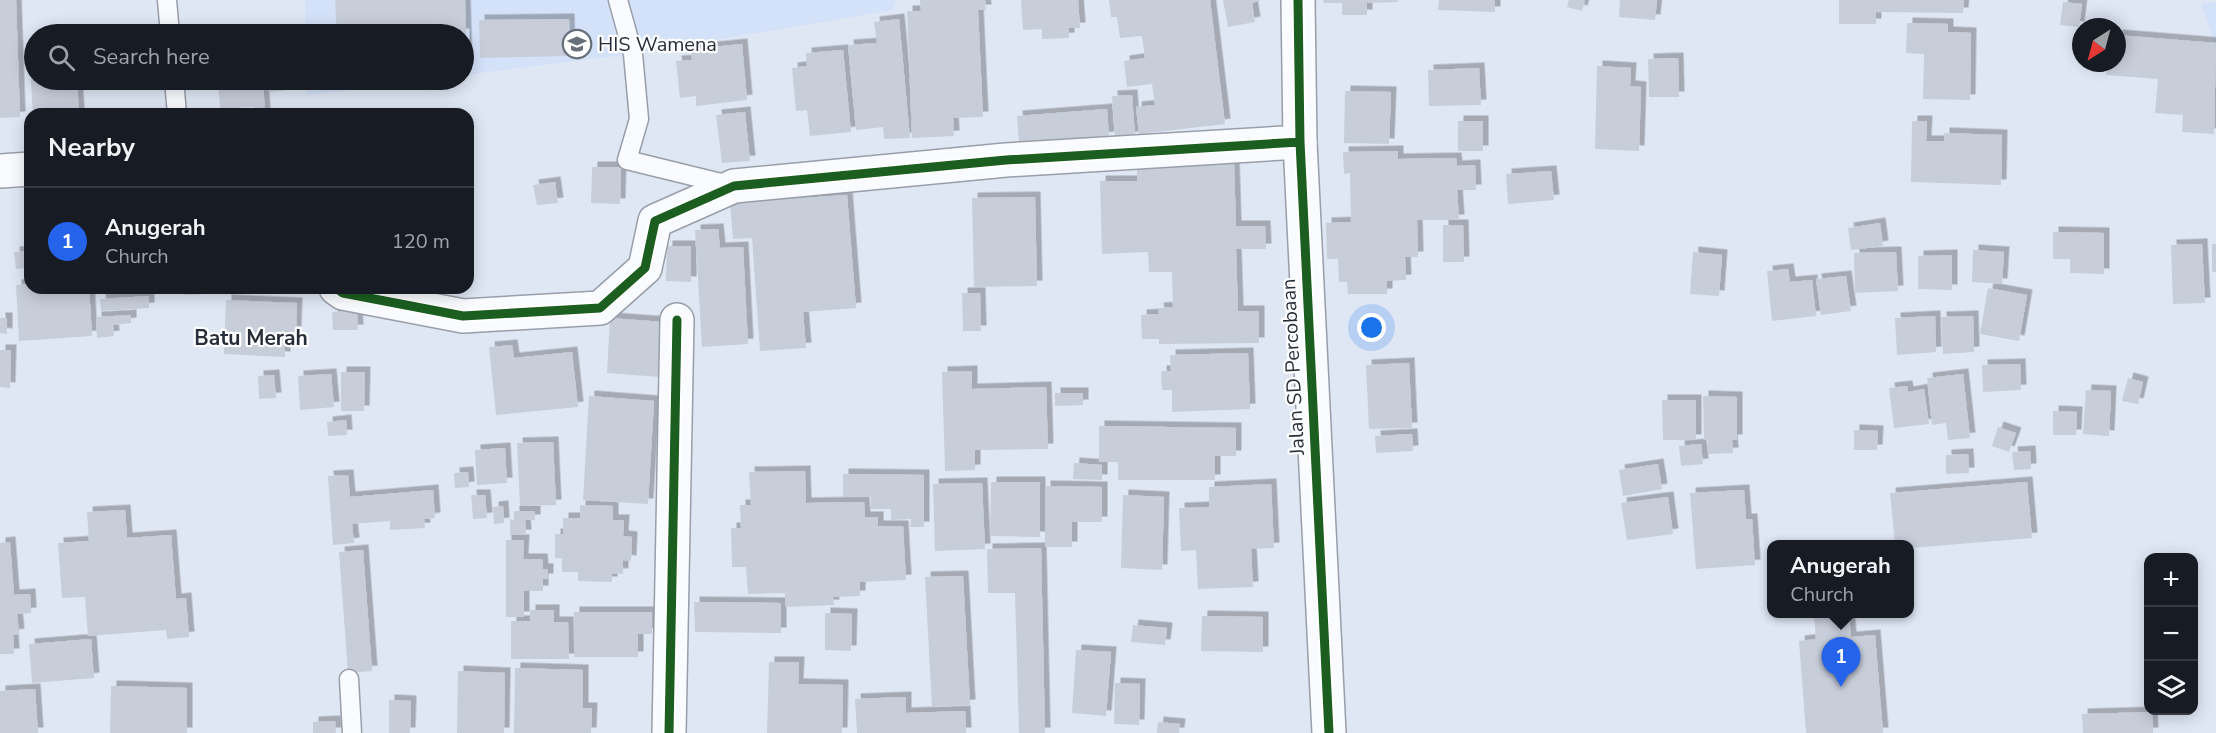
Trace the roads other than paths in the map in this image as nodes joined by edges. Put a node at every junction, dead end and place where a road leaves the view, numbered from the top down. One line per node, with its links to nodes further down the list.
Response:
1 (167, 0): 4 (lane)
2 (618, 0): 10 (lane)
3 (1298, 0): 7 (street, Jalan SD Percobaan)
4 (169, 24)
5 (175, 90): 6 (lane)
6 (176, 108)
7 (1300, 142): 10 (street); 16 (street, Jalan SD Percobaan)
8 (24, 169): 9 (street)
9 (0, 171)
10 (734, 186): 11 (street)
11 (348, 294)
12 (677, 320): 15 (street)
13 (349, 679): 14 (lane)
14 (352, 733)
15 (669, 733)
16 (1329, 733)

